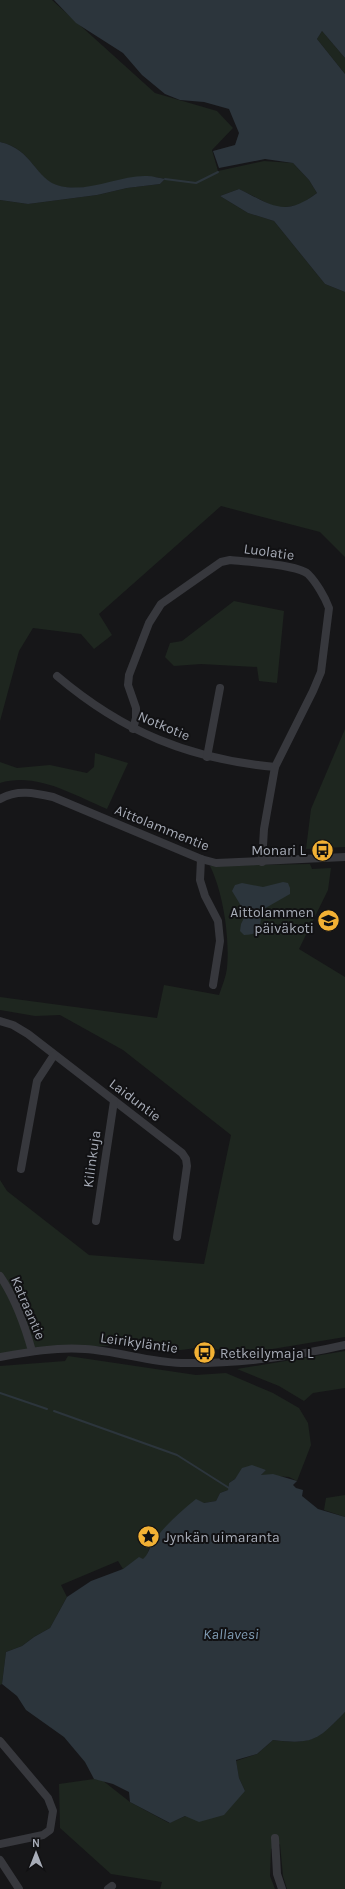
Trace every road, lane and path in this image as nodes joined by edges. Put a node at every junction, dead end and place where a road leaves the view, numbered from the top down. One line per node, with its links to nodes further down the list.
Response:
1 (57, 676): 3 (street, Notkotie)
2 (220, 688): 4 (street)
3 (133, 728): 4 (street, Notkotie); 5 (street, Luolatie)
4 (207, 756): 5 (street, Notkotie)
5 (275, 767): 9 (street, Luolatie)
6 (0, 799): 8 (street, Aittolammentie)
7 (345, 857): 9 (street, Aittolammentie)
8 (201, 860): 9 (street, Aittolammentie); 10 (street)
9 (262, 862)
10 (213, 985)
11 (0, 1021): 12 (street, Laiduntie)
12 (54, 1056): 13 (street, Laiduntie); 14 (street)
13 (114, 1101): 15 (street, Kilinkuja); 16 (street, Laiduntie)
14 (21, 1169)
15 (96, 1221)
16 (177, 1237)
17 (0, 1276): 19 (street, Katraantie)
18 (345, 1345): 19 (street, Leirikyläntie)
19 (32, 1351): 20 (street, Leirikyläntie)
20 (0, 1357)
21 (0, 1741): 23 (street)
22 (275, 1838): 26 (street)
23 (0, 1844)
24 (0, 1860): 25 (street)
25 (19, 1889)
26 (282, 1889)

